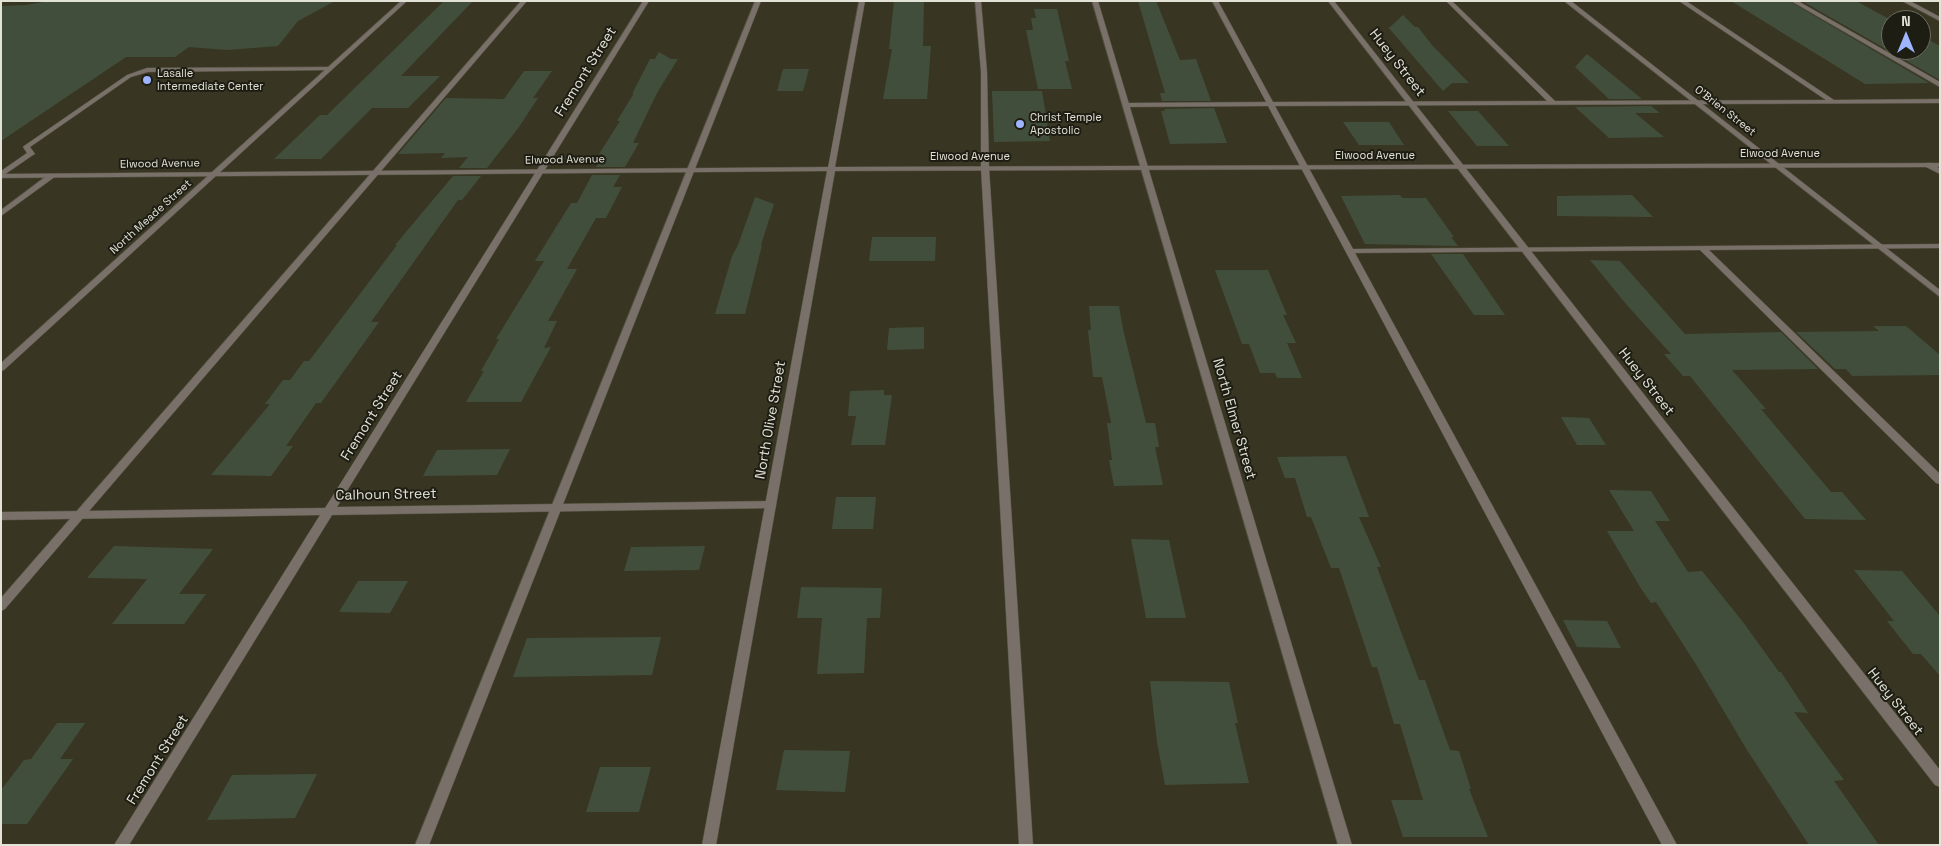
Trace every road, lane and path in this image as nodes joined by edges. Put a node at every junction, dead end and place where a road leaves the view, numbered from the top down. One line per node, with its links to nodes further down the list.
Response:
1 (404, 1): 16 (street, North Meade Street)
2 (524, 1): 34 (street)
3 (646, 1): 35 (street, Fremont Street)
4 (758, 1): 33 (street)
5 (862, 1): 32 (street, North Olive Street)
6 (978, 1): 30 (street)
7 (1095, 1): 24 (street, North Elmer Street)
8 (1215, 1): 23 (street)
9 (1331, 1): 22 (street, Huey Street)
10 (1449, 1): 18 (street)
11 (1567, 1): 19 (street, O'Brien Street)
12 (1682, 1): 20 (street)
13 (1794, 1): 17 (street)
14 (1906, 1): 15 (street)
15 (1940, 19)
16 (329, 69): 37 (street, North Meade Street); 38 (street)
17 (1940, 86)
18 (1552, 102): 19 (street); 22 (street)
19 (1694, 102): 20 (street); 27 (street, O'Brien Street)
20 (1833, 102): 21 (street)
21 (1940, 102)
22 (1411, 103): 23 (street); 29 (street, Huey Street)
23 (1271, 104): 24 (street); 28 (street)
24 (1126, 105): 31 (street, North Elmer Street)
25 (1929, 165): 26 (street, Elwood Avenue); 27 (street, Elwood Avenue); 36 (street)
26 (1940, 165)
27 (1775, 166): 29 (street, Elwood Avenue); 41 (street, O'Brien Street)
28 (1305, 167): 29 (street, Elwood Avenue); 31 (street, Elwood Avenue); 45 (street)
29 (1461, 167): 44 (street, Huey Street)
30 (986, 168): 31 (street, Elwood Avenue); 32 (street, Elwood Avenue); 59 (street)
31 (1145, 168): 60 (street, North Elmer Street)
32 (831, 169): 33 (street, Elwood Avenue); 49 (street, North Olive Street)
33 (691, 170): 35 (street, Elwood Avenue); 50 (street)
34 (377, 172): 35 (street, Elwood Avenue); 37 (street, Elwood Avenue); 52 (street)
35 (540, 172): 51 (street, Fremont Street)
36 (1940, 172)
37 (214, 175): 39 (street, Elwood Avenue); 47 (street, North Meade Street)
38 (1, 176): 39 (street, Elwood Avenue)
39 (52, 176): 40 (street)
40 (1, 214)
41 (1879, 246): 42 (street); 43 (street); 46 (street, O'Brien Street)
42 (1940, 246)
43 (1702, 248): 44 (street); 48 (street)
44 (1525, 249): 45 (street); 55 (street, Huey Street)
45 (1350, 251): 61 (street)
46 (1940, 294)
47 (1, 368)
48 (1940, 480)
49 (771, 505): 50 (street, Calhoun Street); 58 (street, North Olive Street)
50 (558, 506): 51 (street, Calhoun Street); 57 (street)
51 (327, 511): 52 (street, Calhoun Street); 56 (street, Fremont Street)
52 (81, 515): 53 (street, Calhoun Street); 54 (street)
53 (1, 516)
54 (1, 606)
55 (1940, 781)
56 (121, 845)
57 (422, 845)
58 (710, 845)
59 (1026, 845)
60 (1345, 845)
61 (1670, 845)

